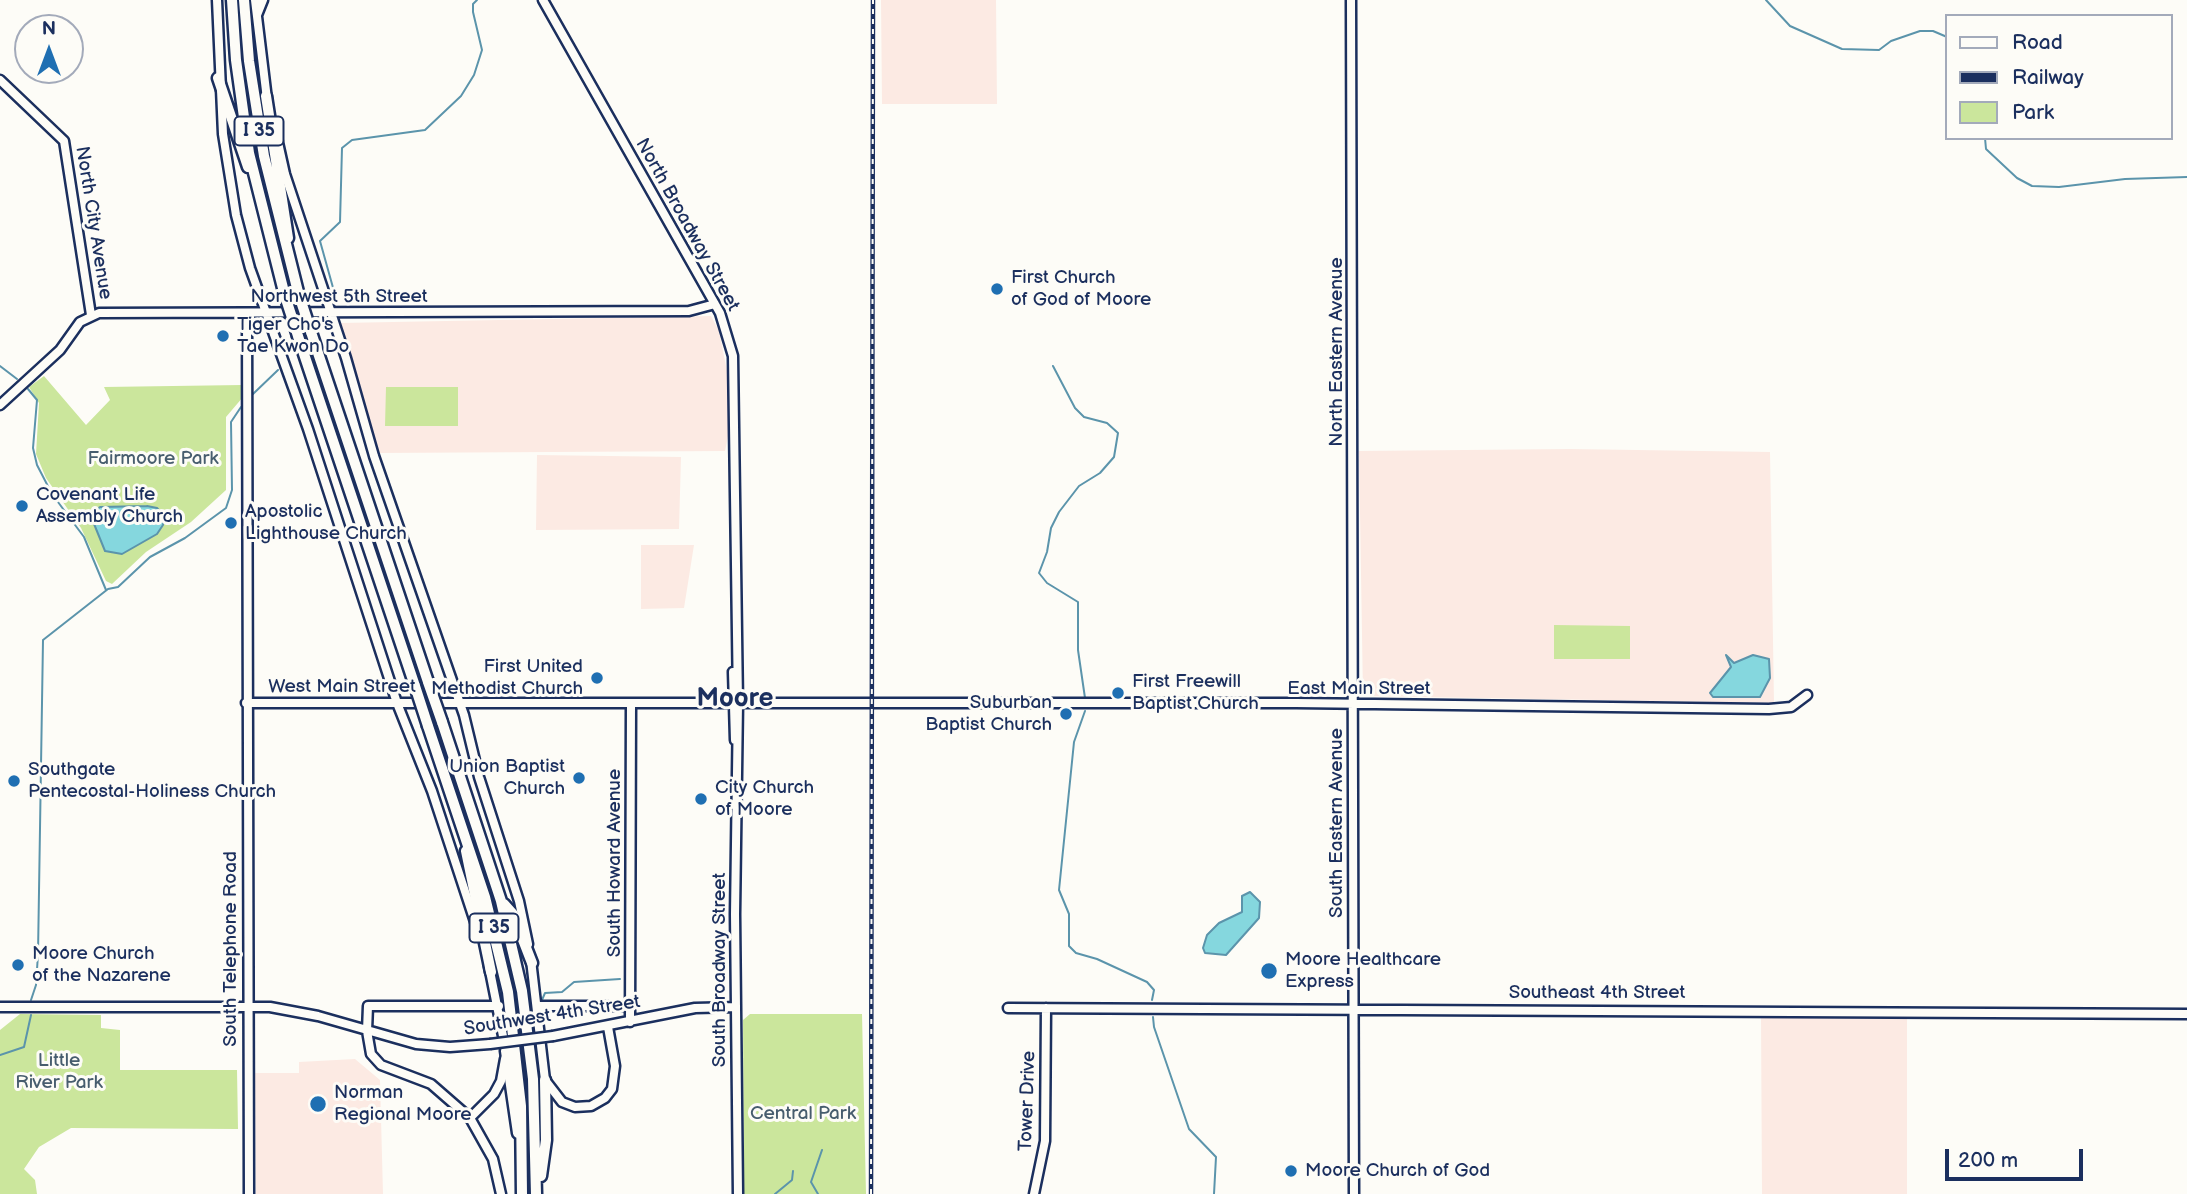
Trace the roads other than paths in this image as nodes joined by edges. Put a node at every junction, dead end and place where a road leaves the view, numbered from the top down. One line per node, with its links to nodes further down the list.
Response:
1 (209, 0): 9 (main road)
2 (218, 0): 9 (main road)
3 (232, 0): 14 (highway, I 35)
4 (244, 0): 15 (highway, I 35)
5 (255, 0): 10 (main road)
6 (264, 0): 10 (main road)
7 (542, 0): 16 (main road, North Broadway Street)
8 (1351, 0): 28 (main road, North Eastern Avenue)
9 (218, 15): 11 (main road)
10 (256, 18): 13 (main road)
11 (218, 78): 14 (highway); 18 (main road)
12 (0, 80): 20 (main road, North City Avenue)
13 (266, 96): 15 (highway); 19 (main road)
14 (254, 178): 29 (highway, I 35, bridge)
15 (289, 260): 30 (highway, I 35, bridge)
16 (715, 304): 19 (main road, Northwest 5th Street); 27 (main road, North Broadway Street)
17 (247, 313): 18 (main road, Northwest 5th Street); 20 (main road, Northwest 5th Street); 23 (main road, South Telephone Road)
18 (265, 313): 19 (main road, Northwest 5th Street); 24 (main road)
19 (331, 314): 25 (main road)
20 (92, 315): 21 (main road)
21 (0, 405)
22 (1807, 695): 28 (main road, East Main Street)
23 (246, 703): 24 (main road, West Main Street); 33 (main road, South Telephone Road)
24 (397, 703): 25 (main road, West Main Street); 32 (main road)
25 (460, 703): 26 (main road, West Main Street); 31 (main road)
26 (631, 703): 27 (main road, West Main Street); 36 (main road, South Howard Avenue)
27 (735, 703): 28 (main road, East Main Street); 38 (main road, South Broadway Street)
28 (1353, 704): 41 (main road, South Eastern Avenue)
29 (463, 829): 32 (highway); 51 (highway, I 35)
30 (501, 901): 31 (highway); 55 (highway, I 35)
31 (532, 963): 35 (main road)
32 (491, 972): 34 (main road)
33 (247, 1006): 37 (main road, Southwest 4th Street); 45 (main road, Southwest 4th Street); 52 (main road, South Telephone Road)
34 (499, 1006): 45 (main road); 48 (main road)
35 (537, 1006): 36 (main road); 49 (main road)
36 (630, 1006): 43 (main road, South Howard Avenue)
37 (0, 1007)
38 (736, 1007): 43 (main road, Southwest 4th Street); 56 (main road, South Broadway Street)
39 (1008, 1008): 40 (main road, Southeast 4th Street)
40 (1046, 1008): 41 (main road, Southeast 4th Street); 57 (main road, Tower Drive)
41 (1353, 1008): 42 (main road, Southeast 4th Street); 58 (main road, South Eastern Avenue)
42 (2187, 1014)
43 (630, 1022): 44 (main road, Southwest 4th Street)
44 (608, 1027): 46 (main road, Southwest 4th Street, bridge); 49 (main road)
45 (367, 1031): 46 (main road, Southwest 4th Street); 47 (main road)
46 (382, 1036): 47 (main road)
47 (369, 1049): 50 (main road)
48 (506, 1051): 50 (main road); 51 (highway)
49 (545, 1080): 55 (highway)
50 (470, 1118): 53 (main road)
51 (522, 1152): 54 (highway, I 35)
52 (249, 1194)
53 (501, 1194)
54 (522, 1194)
55 (537, 1194)
56 (738, 1194)
57 (1034, 1194)
58 (1354, 1194)

